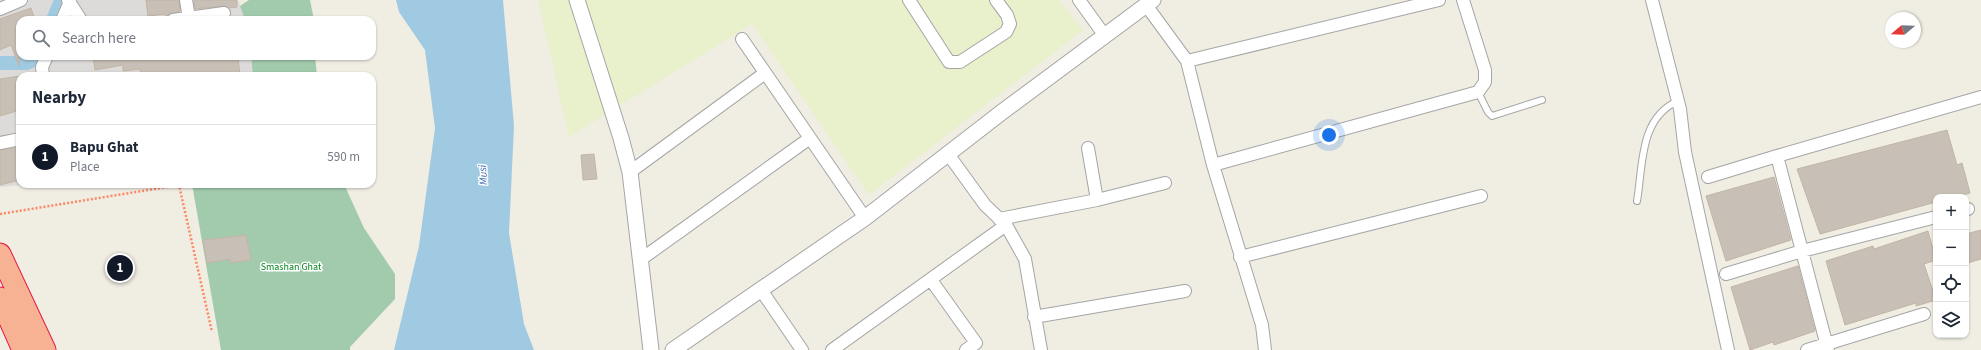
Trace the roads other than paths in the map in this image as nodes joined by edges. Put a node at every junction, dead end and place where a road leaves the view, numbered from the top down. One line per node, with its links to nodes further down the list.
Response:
1 (21, 0): 12 (street)
2 (186, 0): 16 (street)
3 (577, 0): 35 (street)
4 (909, 0): 5 (street)
5 (996, 0)
6 (1078, 0): 18 (street)
7 (1439, 0): 21 (street)
8 (1463, 0): 24 (street)
9 (1652, 0): 27 (street)
10 (69, 1): 14 (street); 15 (street)
11 (1150, 2): 18 (street); 21 (street)
12 (0, 9)
13 (224, 13): 17 (street)
14 (63, 16)
15 (78, 16)
16 (189, 16)
17 (203, 16)
18 (1105, 36): 32 (street)
19 (742, 39): 23 (street)
20 (45, 60): 22 (street)
21 (1187, 61): 34 (street)
22 (43, 72)
23 (765, 72): 28 (street); 35 (street)
24 (1478, 92): 26 (lane); 34 (street)
25 (1981, 97): 33 (street)
26 (1542, 100)
27 (1678, 102): 40 (lane); 65 (street)
28 (810, 138): 41 (street); 47 (street)
29 (16, 140): 30 (street)
30 (0, 143)
31 (1088, 148): 39 (street)
32 (948, 154): 41 (street); 43 (street)
33 (1777, 156): 36 (street); 44 (street)
34 (1213, 166): 46 (street)
35 (630, 172): 47 (street)
36 (1708, 177)
37 (1165, 183): 39 (street)
38 (1482, 196): 46 (street)
39 (1097, 200): 43 (street)
40 (1637, 201)
41 (865, 218): 50 (street)
42 (1933, 218): 44 (street)
43 (1003, 222): 49 (street); 54 (street)
44 (1802, 251): 48 (street); 55 (street)
45 (0, 254): 52 (highway)
46 (1240, 257): 64 (street)
47 (640, 260): 58 (street)
48 (1726, 274)
49 (931, 280): 61 (street); 62 (street)
50 (761, 290): 59 (street); 60 (street)
51 (1185, 292): 54 (street)
52 (5, 299): 56 (highway); 57 (highway)
53 (1924, 314): 55 (street)
54 (1034, 318): 63 (street)
55 (1828, 347): 66 (street)
56 (23, 350)
57 (45, 350)
58 (651, 350)
59 (674, 350)
60 (802, 350)
61 (832, 350)
62 (966, 350)
63 (1041, 350)
64 (1266, 350)
65 (1728, 350)
66 (1806, 350)

